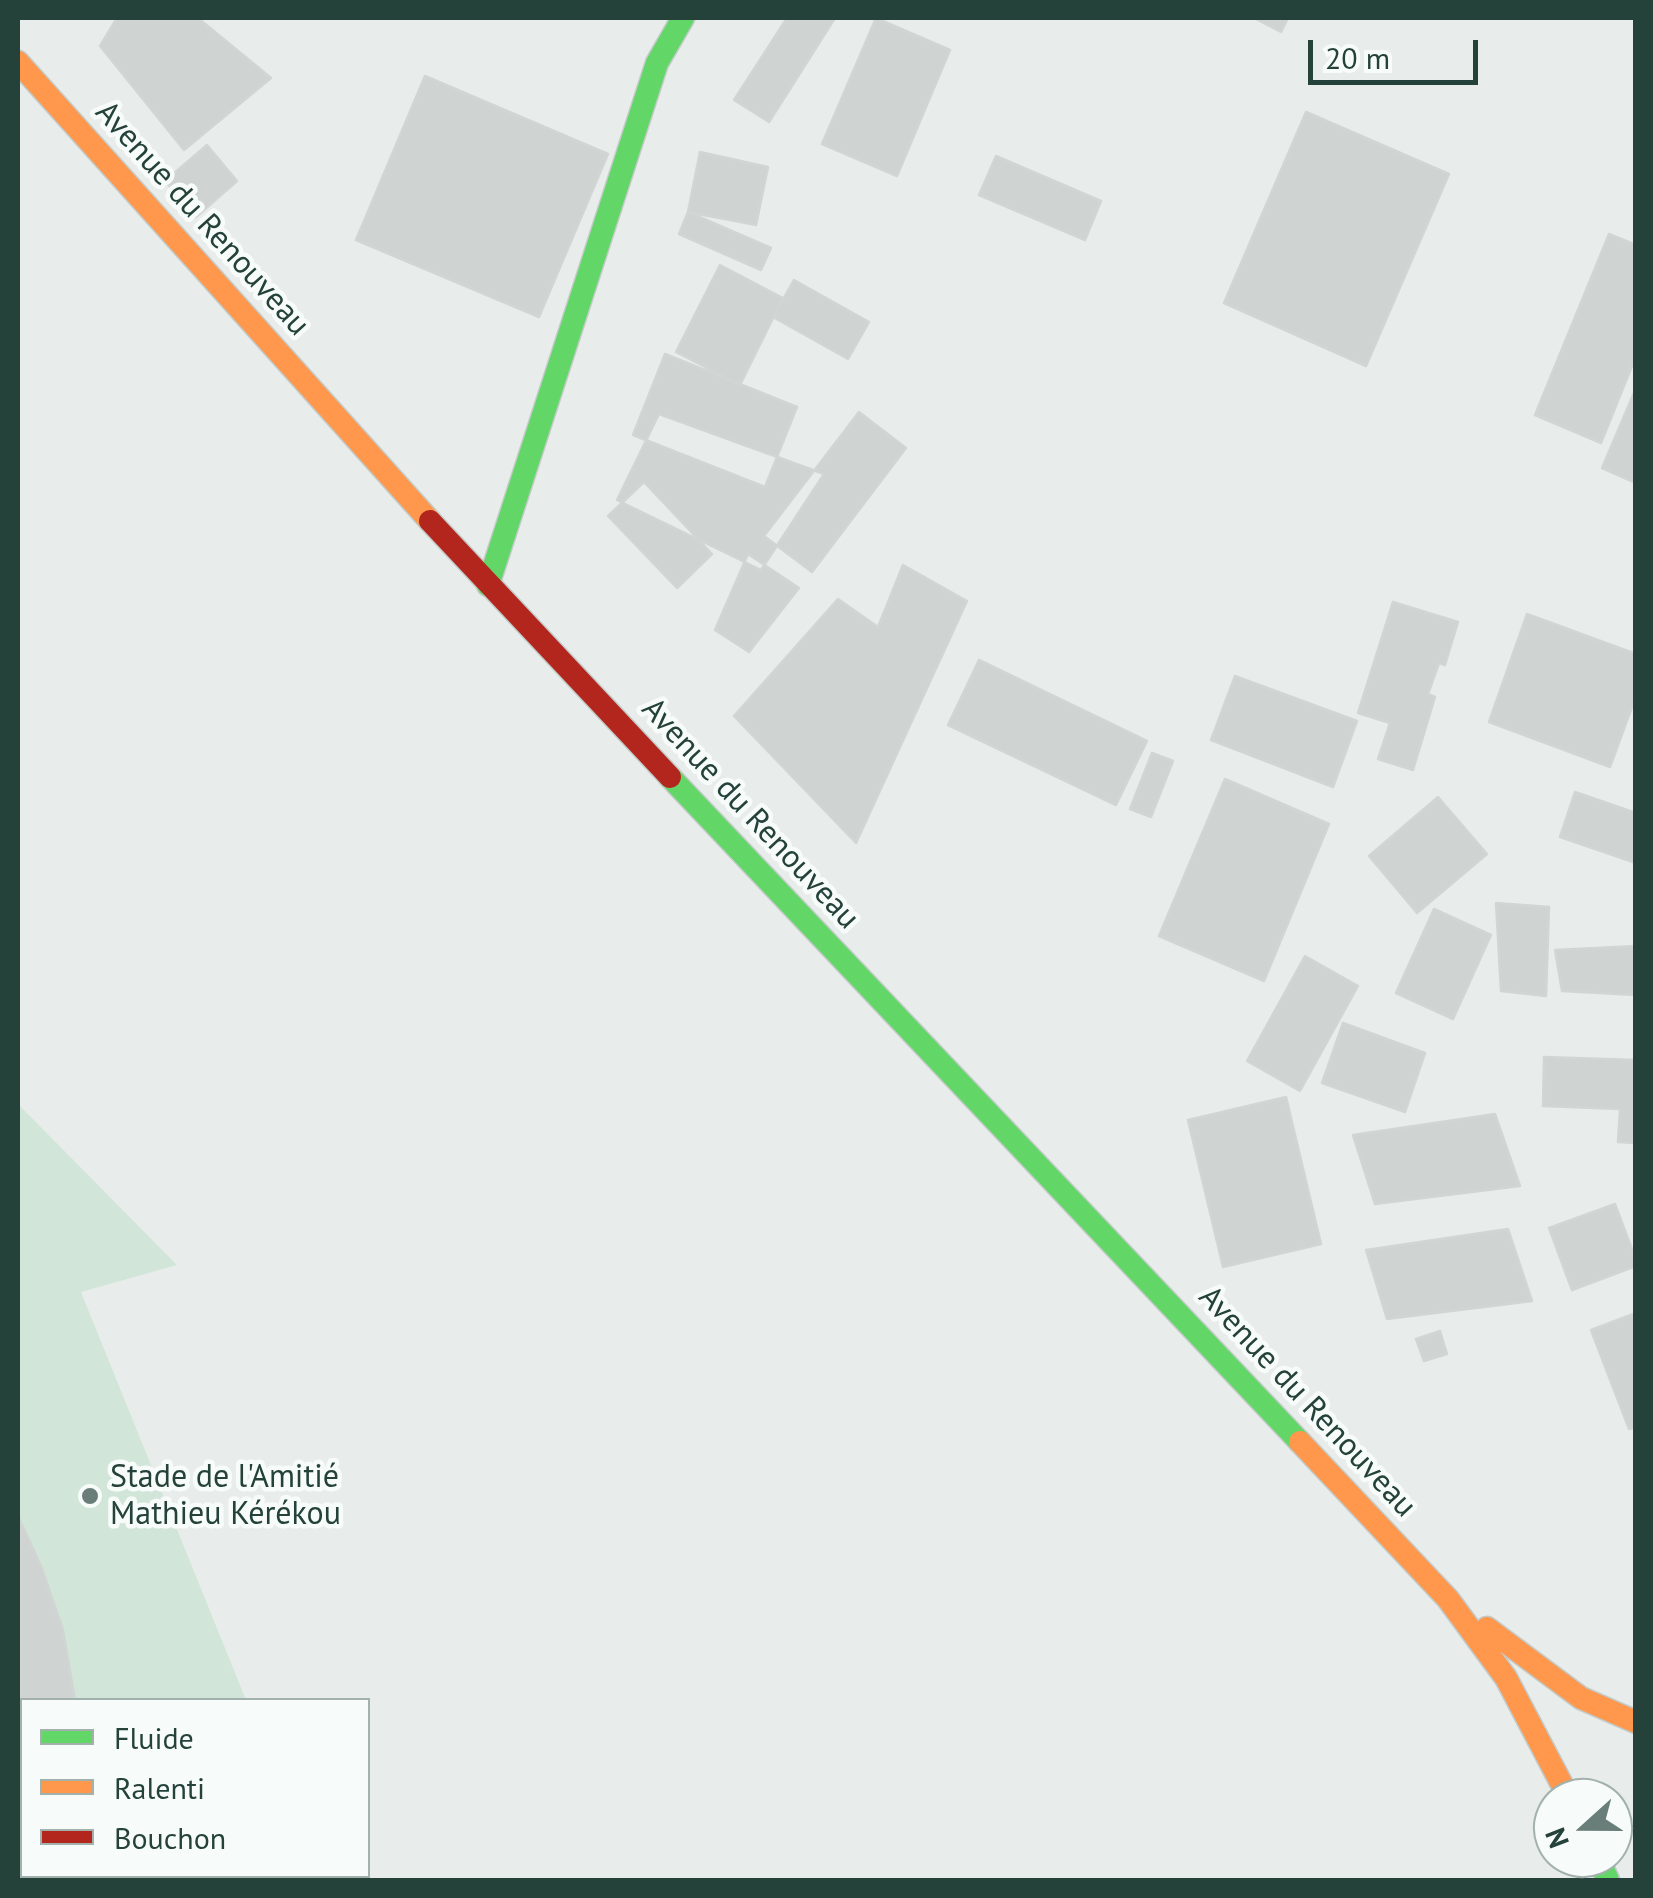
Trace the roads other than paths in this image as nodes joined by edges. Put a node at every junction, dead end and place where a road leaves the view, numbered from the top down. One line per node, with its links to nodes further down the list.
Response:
1 (683, 18): 3 (main road)
2 (18, 62): 3 (main road, Avenue du Renouveau)
3 (488, 585): 4 (main road, Avenue du Renouveau)
4 (1448, 1599): 5 (main road, Avenue du Renouveau); 6 (main road, Avenue du Renouveau)
5 (1636, 1722)
6 (1558, 1778)

